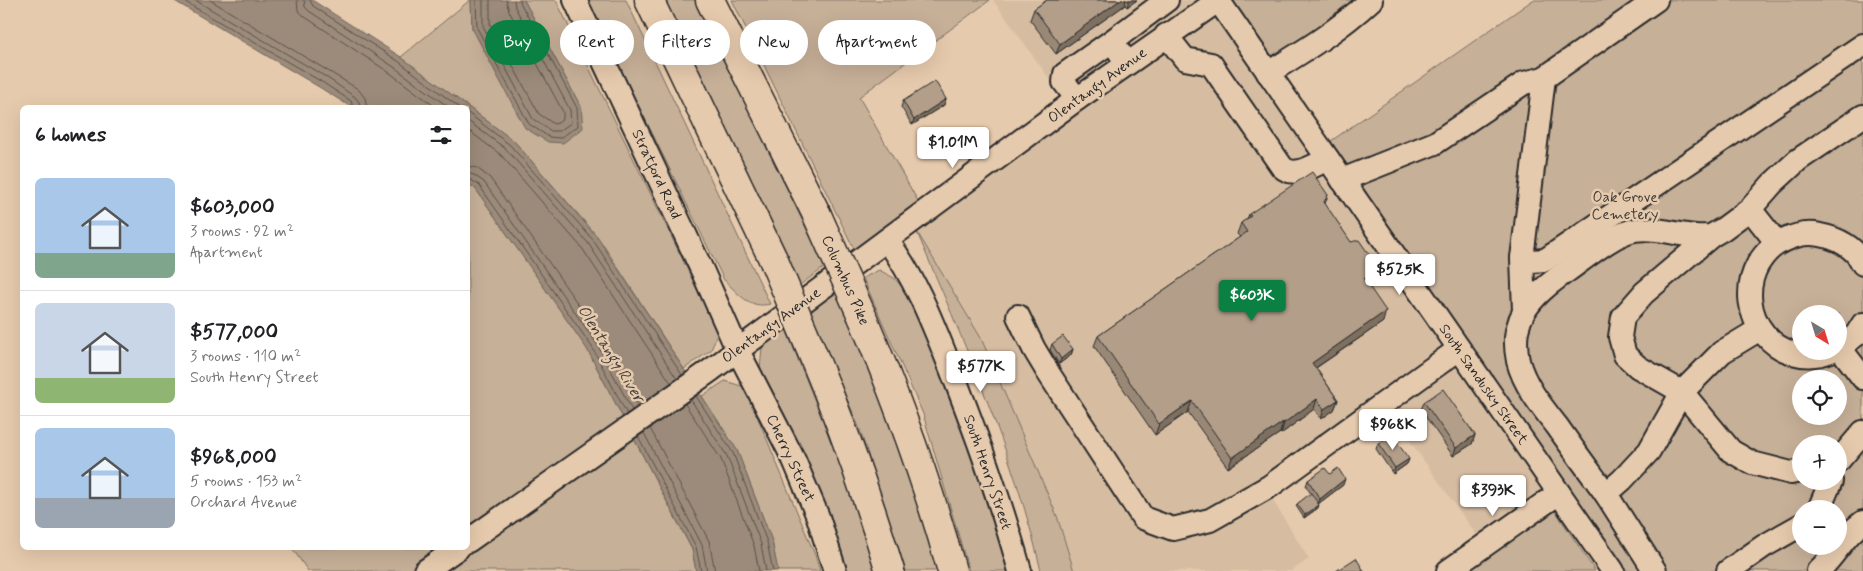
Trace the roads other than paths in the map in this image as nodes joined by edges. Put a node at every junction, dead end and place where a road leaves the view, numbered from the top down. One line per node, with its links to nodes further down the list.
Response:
1 (574, 0): 30 (street, Stratford Road)
2 (649, 0): 46 (highway, bridge)
3 (710, 0): 47 (highway, Columbus Pike, bridge)
4 (1167, 0): 9 (street)
5 (1218, 0): 8 (street, Olentangy Avenue); 12 (street, South Sandusky Street)
6 (1371, 0): 12 (street)
7 (1656, 0): 13 (street)
8 (1166, 35): 11 (street, Olentangy Avenue); 16 (street)
9 (1112, 41): 11 (street); 14 (street)
10 (1863, 45): 22 (street)
11 (1127, 63): 14 (street, Olentangy Avenue)
12 (1268, 73): 16 (street, South Sandusky Street)
13 (1544, 78): 17 (street); 22 (street)
14 (1076, 99): 20 (street, Olentangy Avenue)
15 (1863, 116): 18 (street)
16 (1328, 159): 17 (street, South Sandusky Street)
17 (1342, 180): 29 (street, South Sandusky Street)
18 (1750, 209): 19 (street); 21 (street)
19 (1711, 236): 24 (street); 34 (street)
20 (887, 240): 30 (street, Olentangy Avenue); 48 (street, South Henry Street)
21 (1777, 243): 23 (street); 27 (street)
22 (1522, 258): 24 (street)
23 (1863, 262)
24 (1524, 311): 39 (street)
25 (1018, 316): 29 (street)
26 (1863, 324): 28 (street)
27 (1760, 329): 31 (street); 34 (street)
28 (1848, 341)
29 (1459, 349): 38 (street, South Sandusky Street)
30 (737, 350): 42 (street, Olentangy Avenue); 45 (street, Cherry Street)
31 (1792, 353)
32 (1847, 360): 33 (street)
33 (1863, 378)
34 (1682, 392): 37 (street); 39 (street)
35 (1863, 432): 36 (street)
36 (1847, 451)
37 (1792, 472)
38 (1559, 493): 49 (street); 50 (street, South Sandusky Street)
39 (1606, 494): 51 (street)
40 (1863, 522): 53 (street)
41 (1792, 530): 52 (street)
42 (470, 540)
43 (455, 550): 44 (street)
44 (425, 571)
45 (835, 571)
46 (890, 571)
47 (952, 571)
48 (1020, 571)
49 (1448, 571)
50 (1613, 571)
51 (1655, 571)
52 (1728, 571)
53 (1818, 571)

